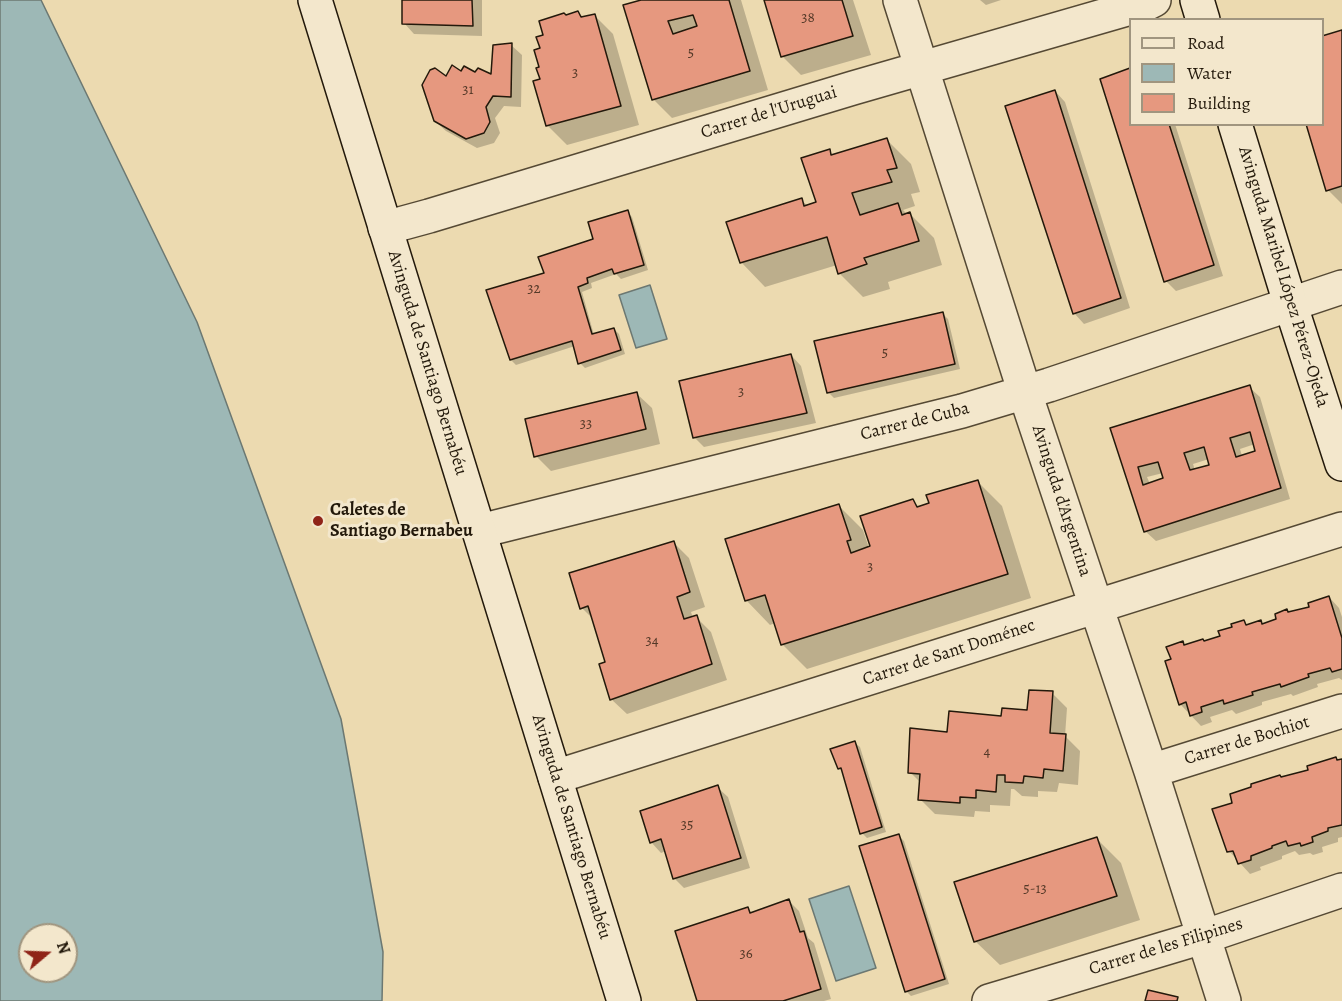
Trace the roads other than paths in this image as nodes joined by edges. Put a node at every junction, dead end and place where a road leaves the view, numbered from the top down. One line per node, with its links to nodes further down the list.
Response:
1 (315, 0): 8 (street, Avinguda de Santiago Bernabéu)
2 (900, 0): 6 (street, Avinguda d'Argentina)
3 (1154, 0): 6 (street, Carrer de l'Uruguai)
4 (1197, 0): 5 (street)
5 (1202, 18)
6 (923, 69): 8 (street, Carrer de l'Uruguai); 11 (street, Avinguda d'Argentina)
7 (1236, 126): 10 (street, Avinguda Maribel López Pérez-Ojeda)
8 (385, 228): 14 (street, Avinguda de Santiago Bernabéu)
9 (1342, 287): 10 (street, Carrer de Cuba)
10 (1290, 303): 11 (street, Carrer de Cuba); 12 (street, Avinguda Maribel López Pérez-Ojeda)
11 (1025, 393): 14 (street, Carrer de Cuba); 15 (street, Avinguda d'Argentina)
12 (1342, 464)
13 (1342, 529): 15 (street, Carrer de Sant Doménec)
14 (480, 531): 18 (street, Avinguda de Santiago Bernabéu)
15 (1097, 607): 17 (street, Avinguda d'Argentina); 18 (street, Carrer de Sant Doménec)
16 (1342, 711): 17 (street, Carrer de Bochiot)
17 (1151, 771): 20 (street, Avinguda d'Argentina)
18 (555, 777): 21 (street, Avinguda de Santiago Bernabéu)
19 (1342, 890): 20 (street, Carrer de les Filipines)
20 (1203, 937): 22 (street, Carrer de les Filipines); 23 (street, Avinguda d'Argentina)
21 (624, 1001)
22 (989, 1001)
23 (1224, 1001)

